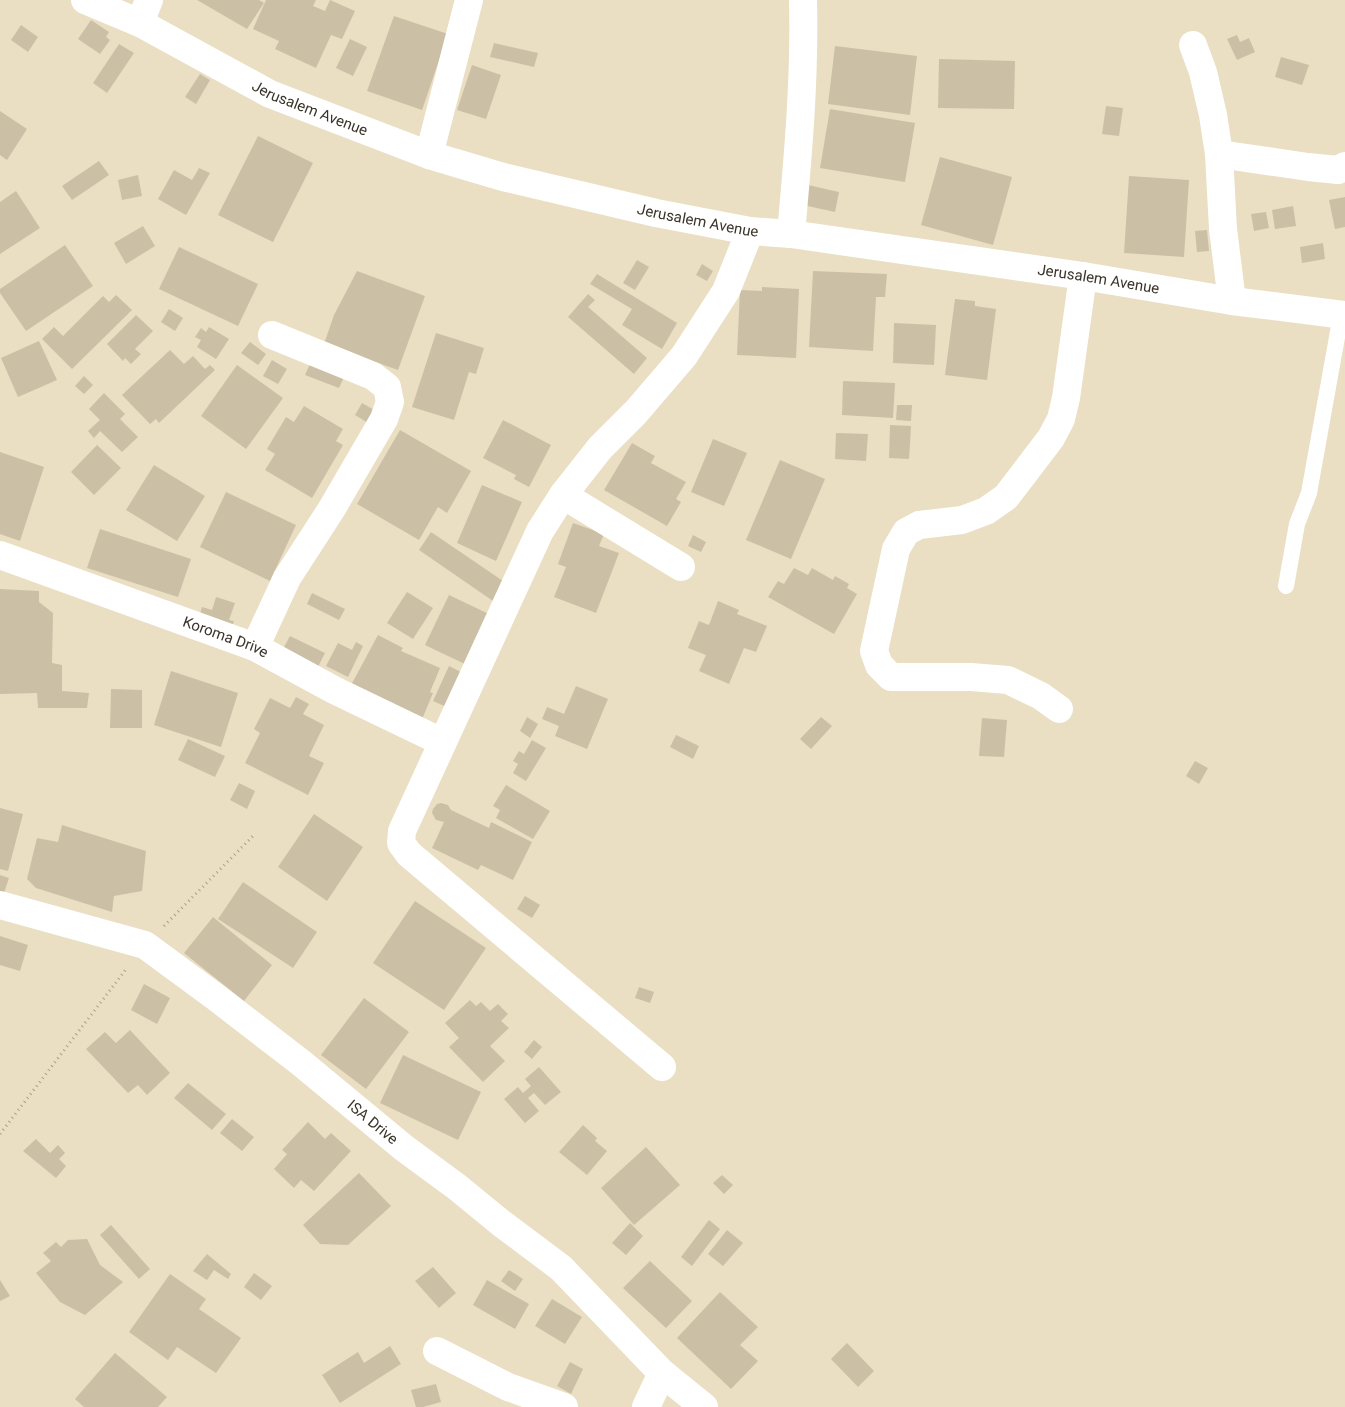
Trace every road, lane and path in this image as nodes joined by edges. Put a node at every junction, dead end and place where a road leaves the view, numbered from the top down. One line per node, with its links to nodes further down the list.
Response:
1 (85, 0): 4 (street, Jerusalem Avenue)
2 (469, 0): 7 (street)
3 (802, 0): 10 (street)
4 (144, 11): 7 (street, Jerusalem Avenue)
5 (1193, 45): 6 (street)
6 (1219, 154): 8 (street); 12 (street)
7 (430, 155): 9 (street, Jerusalem Avenue)
8 (1345, 166)
9 (750, 231): 10 (street, Jerusalem Avenue); 15 (street)
10 (791, 234): 11 (street, Jerusalem Avenue)
11 (1084, 276): 12 (street, Jerusalem Avenue); 20 (street)
12 (1232, 301): 13 (street, Jerusalem Avenue)
13 (1343, 315): 18 (lane)
14 (272, 335): 19 (street)
15 (563, 495): 17 (street); 21 (street)
16 (0, 555): 19 (street, Koroma Drive)
17 (681, 567)
18 (1286, 586)
19 (255, 647): 21 (street, Koroma Drive)
20 (1058, 710)
21 (442, 742): 25 (street)
22 (255, 834): 24 (path)
23 (0, 905): 24 (street, ISA Drive)
24 (145, 945): 26 (path); 28 (street, ISA Drive)
25 (662, 1067)
26 (0, 1134)
27 (437, 1351): 29 (street)
28 (662, 1373): 30 (street); 31 (street, ISA Drive)
29 (564, 1407)
30 (646, 1407)
31 (704, 1407)

